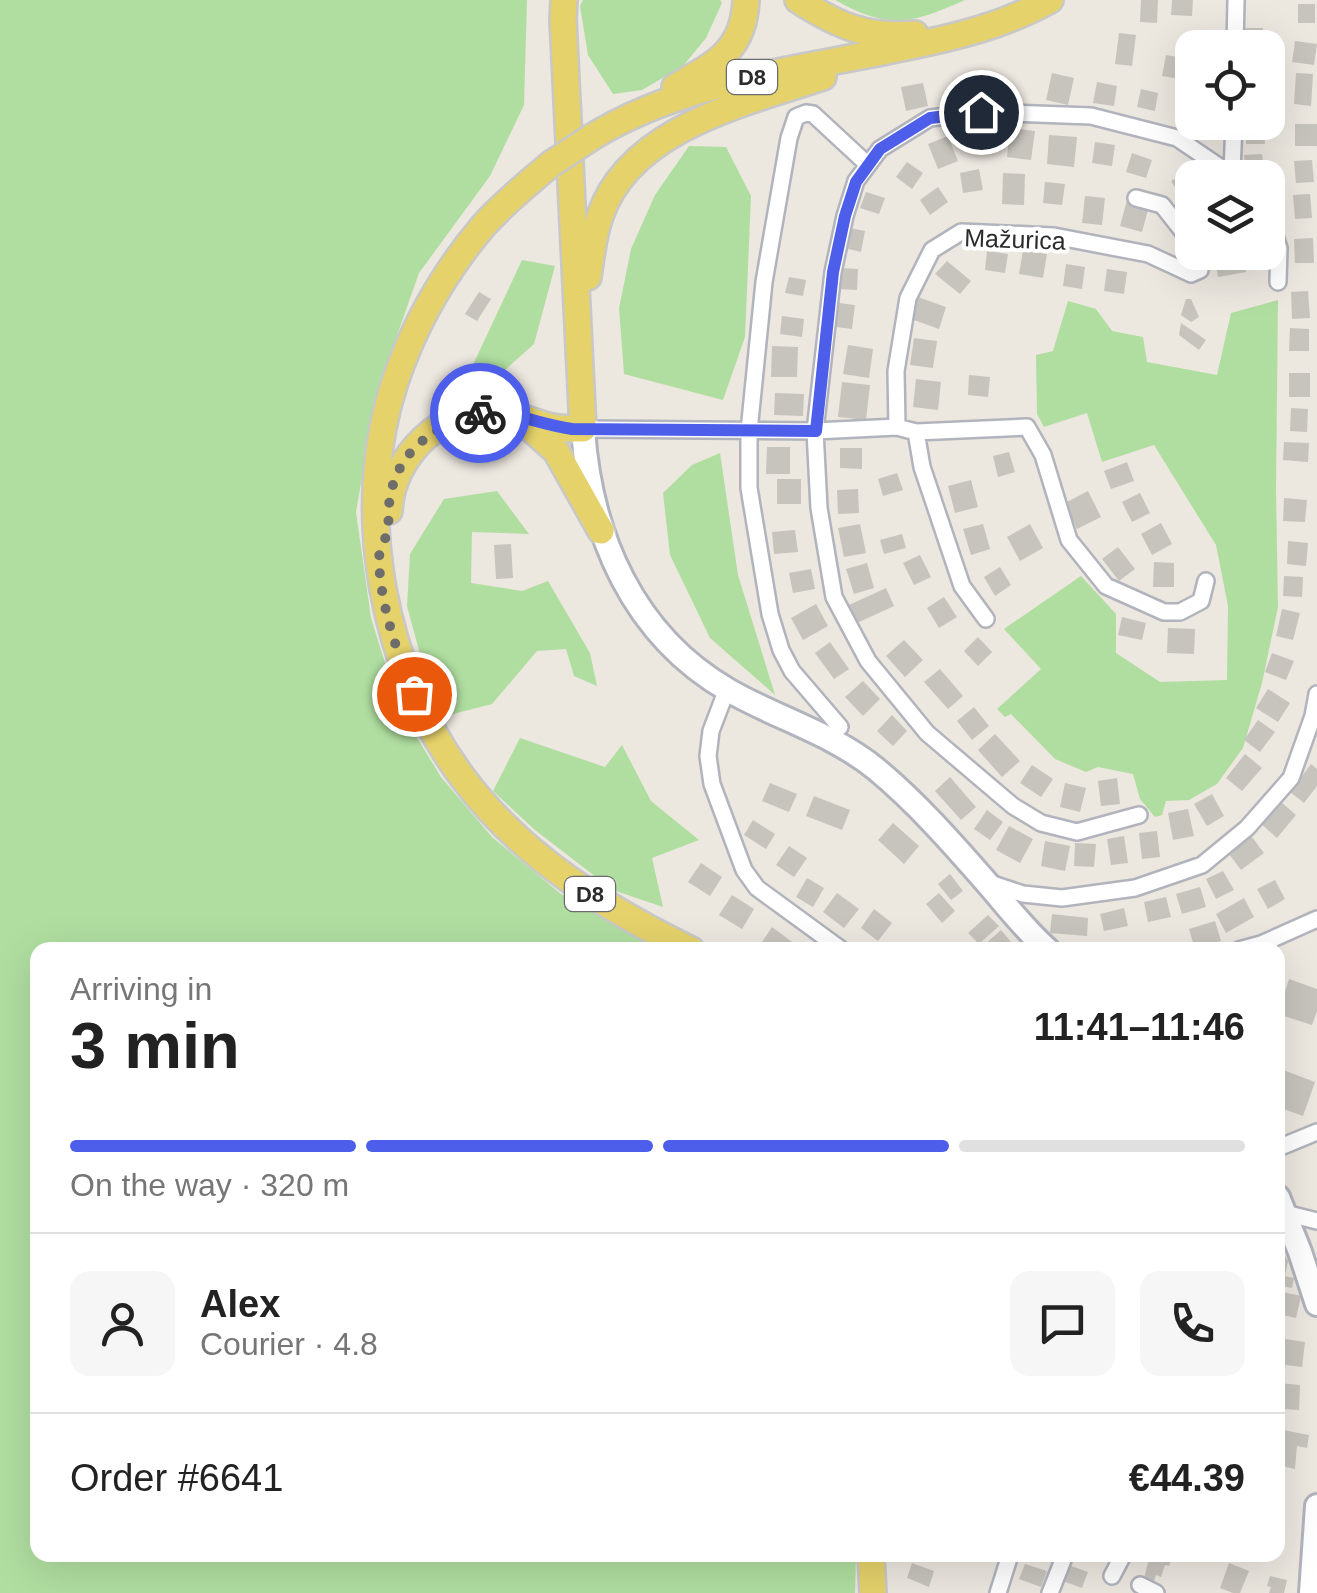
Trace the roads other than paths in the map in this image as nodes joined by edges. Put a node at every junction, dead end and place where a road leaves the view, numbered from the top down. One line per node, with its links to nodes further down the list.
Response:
1 (564, 0): 17 (main road)
2 (746, 0): 9 (main road)
3 (798, 0): 7 (main road)
4 (1050, 0): 7 (main road, D8)
5 (1236, 0): 6 (street)
6 (1235, 30)
7 (942, 40): 8 (main road, D8)
8 (864, 56): 9 (main road, D8); 17 (main road)
9 (643, 110): 25 (main road, D8, bridge)
10 (1211, 160): 11 (street)
11 (867, 164): 21 (street); 22 (street)
12 (1136, 198): 13 (street)
13 (1175, 221)
14 (1175, 267): 19 (street, Mažurica)
15 (1279, 270): 16 (street)
16 (1278, 282)
17 (580, 321): 20 (main road)
18 (514, 415): 20 (main road); 24 (main road); 25 (main road)
19 (897, 427): 22 (street); 23 (street)
20 (583, 429): 21 (street); 24 (street)
21 (749, 431): 22 (street); 30 (street)
22 (816, 431): 31 (street)
23 (916, 432): 26 (street); 27 (street)
24 (600, 531): 28 (street)
25 (378, 554): 34 (main road, D8)
26 (1206, 581)
27 (986, 619)
28 (727, 690): 32 (street); 35 (street)
29 (1317, 694): 32 (street)
30 (840, 726)
31 (1139, 816)
32 (986, 882): 36 (street)
33 (1317, 919): 37 (street)
34 (676, 942)
35 (831, 942)
36 (1039, 942)
37 (1265, 942)
38 (1317, 1132): 39 (street)
39 (1285, 1145)
40 (1285, 1214): 41 (street)
41 (1317, 1221)
42 (1285, 1223): 43 (street)
43 (1317, 1304)
44 (1317, 1506): 55 (street)
45 (871, 1562): 51 (main road)
46 (1008, 1562): 52 (street)
47 (1062, 1562): 53 (street)
48 (1120, 1562): 49 (street)
49 (1112, 1576)
50 (1140, 1584): 54 (street)
51 (872, 1593)
52 (998, 1593)
53 (1050, 1593)
54 (1156, 1593)
55 (1311, 1593)

